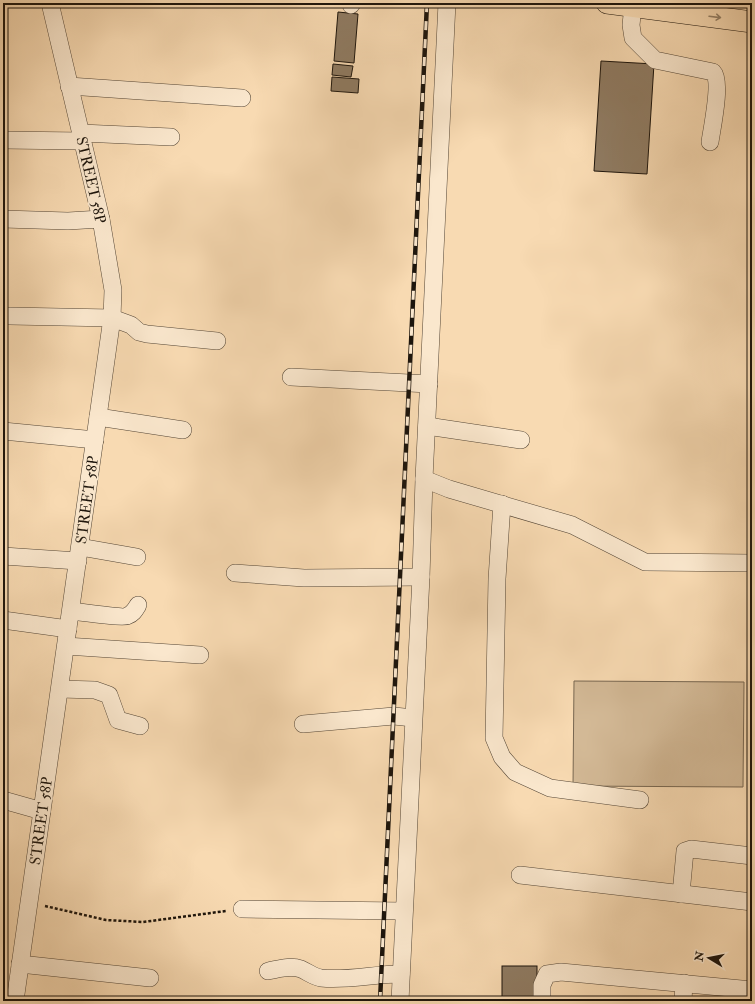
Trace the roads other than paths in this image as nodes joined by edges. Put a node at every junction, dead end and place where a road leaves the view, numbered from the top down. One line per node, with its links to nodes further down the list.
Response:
1 (50, 3): 6 (street, STREET 58P)
2 (447, 3): 18 (street)
3 (607, 3): 4 (main road)
4 (632, 6): 5 (main road, one-way to 5); 11 (street)
5 (752, 22)
6 (69, 86): 7 (street); 8 (street, STREET 58P)
7 (242, 98)
8 (82, 137): 9 (street); 10 (street); 13 (street, STREET 58P)
9 (171, 137)
10 (3, 140)
11 (710, 142)
12 (3, 219): 13 (street)
13 (101, 219): 15 (street, STREET 58P)
14 (10, 316): 15 (street)
15 (112, 318): 16 (street); 19 (street, STREET 58P)
16 (217, 341)
17 (291, 377): 18 (street)
18 (429, 384): 20 (street)
19 (98, 416): 21 (street); 23 (street, STREET 58P)
20 (427, 426): 24 (street); 25 (street)
21 (183, 430)
22 (3, 431): 23 (street)
23 (95, 440): 27 (street, STREET 58P)
24 (521, 440)
25 (424, 478): 26 (street); 32 (street)
26 (502, 504): 30 (street); 44 (street)
27 (79, 554): 28 (street); 29 (street); 34 (street, STREET 58P)
28 (3, 556)
29 (137, 557)
30 (752, 563)
31 (235, 573): 32 (street)
32 (421, 576): 40 (street)
33 (138, 605): 34 (street)
34 (71, 611): 36 (street, STREET 58P)
35 (3, 620): 36 (street)
36 (68, 629): 37 (street, STREET 58P)
37 (66, 646): 38 (street); 39 (street, STREET 58P)
38 (200, 654)
39 (60, 688): 42 (street); 45 (street, STREET 58P)
40 (413, 718): 41 (street); 51 (street)
41 (303, 724)
42 (140, 726)
43 (3, 800): 45 (street)
44 (640, 800)
45 (42, 811): 52 (street, STREET 58P)
46 (752, 856): 48 (street)
47 (520, 875): 48 (street)
48 (681, 894): 49 (street)
49 (752, 902)
50 (242, 909): 51 (street)
51 (404, 911): 54 (street)
52 (20, 964): 55 (street); 58 (street, STREET 58P)
53 (268, 971): 54 (street)
54 (401, 974): 59 (street)
55 (150, 978)
56 (684, 983): 57 (street); 60 (street); 61 (street)
57 (752, 990)
58 (15, 1001)
59 (400, 1001)
60 (542, 1001)
61 (684, 1001)

